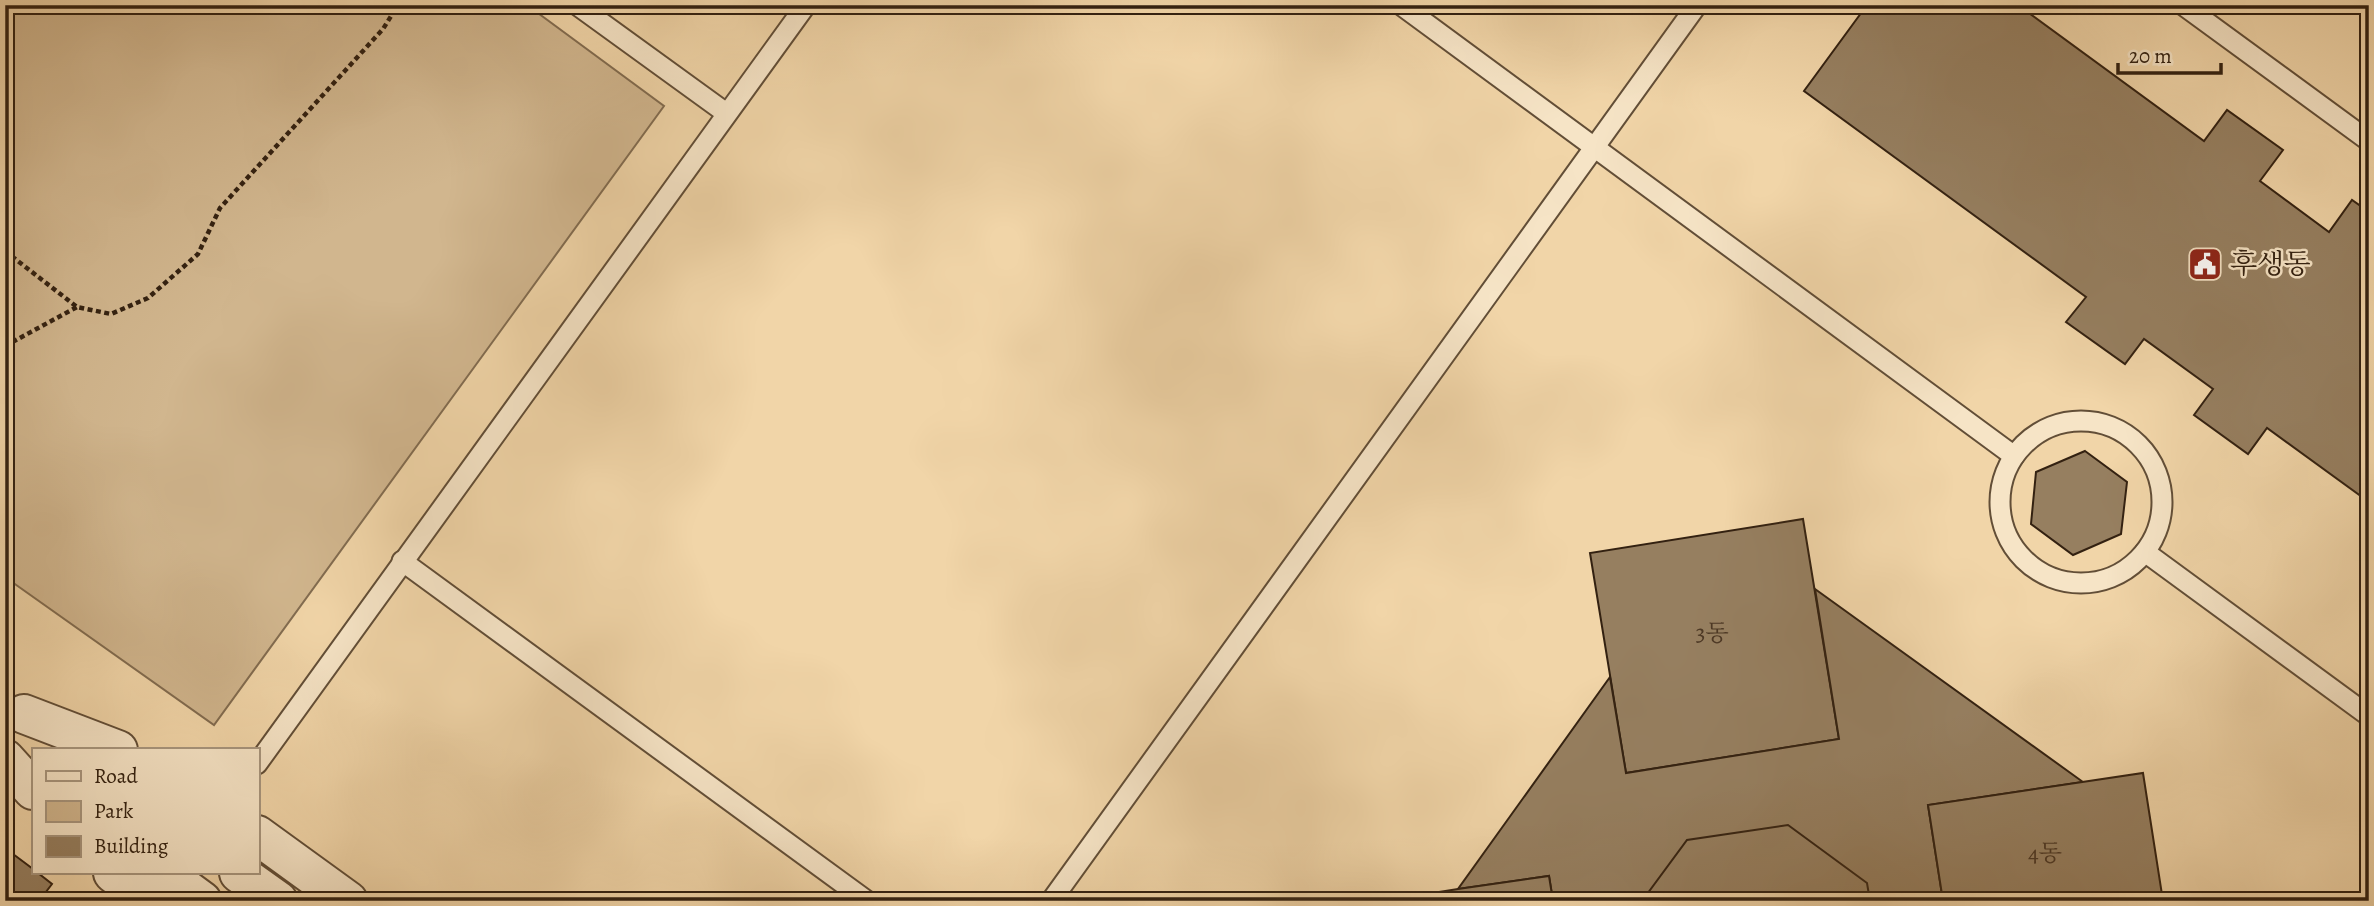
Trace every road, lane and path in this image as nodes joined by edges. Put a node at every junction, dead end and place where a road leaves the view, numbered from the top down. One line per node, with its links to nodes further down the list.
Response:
1 (398, 5): 11 (path)
2 (577, 5): 7 (lane)
3 (806, 5): 7 (lane)
4 (1401, 5): 9 (lane)
5 (1697, 5): 9 (lane)
6 (2183, 5): 8 (lane)
7 (726, 113): 15 (lane)
8 (2369, 141)
9 (1594, 148): 13 (lane); 33 (lane)
10 (5, 251): 11 (path)
11 (77, 307): 12 (path)
12 (5, 346)
13 (2014, 456): 14 (lane); 14 (lane)
14 (2145, 552): 17 (lane)
15 (402, 561): 21 (lane); 32 (lane)
16 (15, 707): 18 (street); 19 (street)
17 (2369, 716)
18 (69, 748)
19 (113, 748)
20 (5, 758): 22 (street); 23 (street)
21 (259, 761)
22 (32, 776)
23 (32, 789)
24 (259, 836): 31 (street)
25 (114, 874): 28 (street)
26 (165, 874): 29 (street)
27 (240, 874): 30 (street)
28 (150, 901)
29 (202, 901)
30 (278, 901)
31 (348, 901)
32 (867, 901)
33 (1051, 901)

